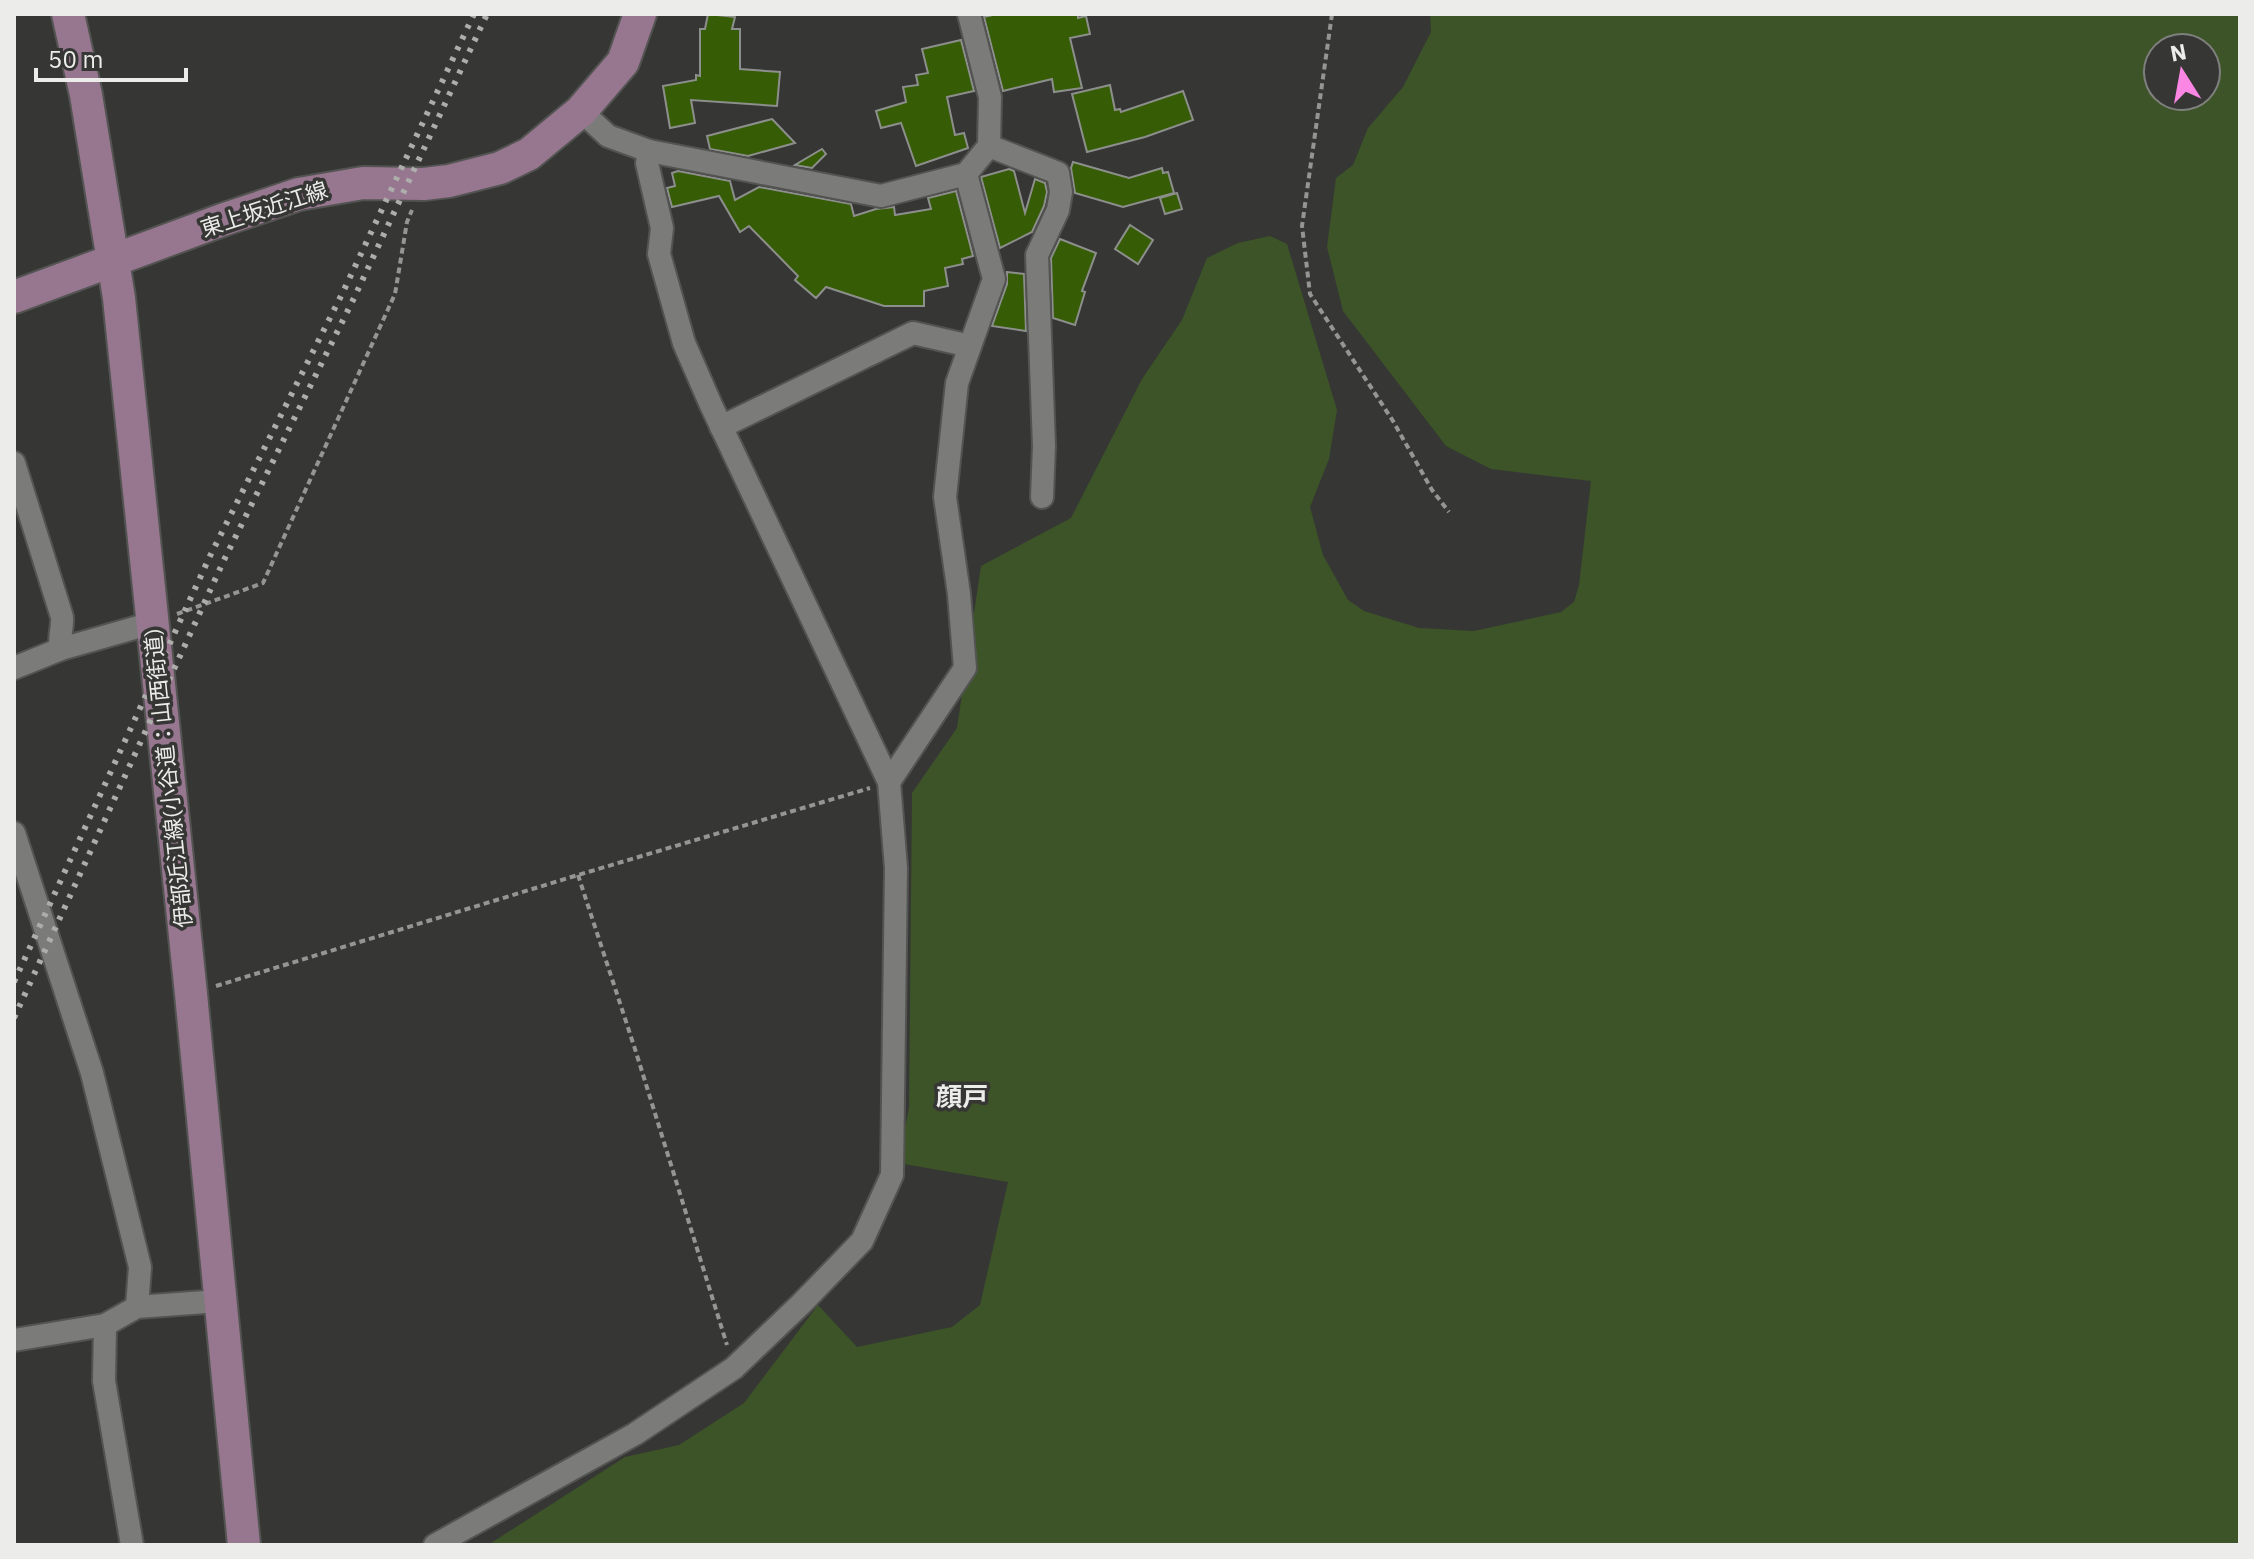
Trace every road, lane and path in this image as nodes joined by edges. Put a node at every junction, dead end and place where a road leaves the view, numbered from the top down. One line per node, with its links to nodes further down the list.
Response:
1 (68, 14): 10 (main road, 伊部近江線(小谷道：山西街道))
2 (640, 14): 5 (main road, 東上坂近江線)
3 (969, 14): 6 (street)
4 (1332, 14): 16 (path)
5 (581, 111): 7 (street); 9 (main road, 東上坂近江線)
6 (989, 146): 8 (street); 15 (street)
7 (649, 151): 8 (street); 13 (street)
8 (966, 174): 12 (street)
9 (424, 184): 10 (main road, 東上坂近江線); 17 (path)
10 (113, 261): 11 (main road, 東上坂近江線); 17 (main road, 伊部近江線(小谷道：山西街道))
11 (14, 297)
12 (970, 346): 13 (street); 20 (street)
13 (721, 427): 20 (street)
14 (14, 463): 18 (street)
15 (1042, 497)
16 (1449, 512)
17 (152, 623): 18 (street); 23 (main road, 伊部近江線(小谷道：山西街道))
18 (61, 649): 19 (street)
19 (14, 668)
20 (889, 782): 22 (path); 28 (street)
21 (14, 833): 25 (street)
22 (578, 875): 23 (path); 28 (path)
23 (191, 994): 24 (main road, 伊部近江線(小谷道：山西街道))
24 (219, 1301): 25 (street); 30 (main road, 伊部近江線(小谷道：山西街道))
25 (137, 1307): 26 (street)
26 (105, 1325): 27 (street); 29 (street)
27 (14, 1340)
28 (734, 1368): 31 (street)
29 (132, 1545)
30 (244, 1545)
31 (435, 1545)

